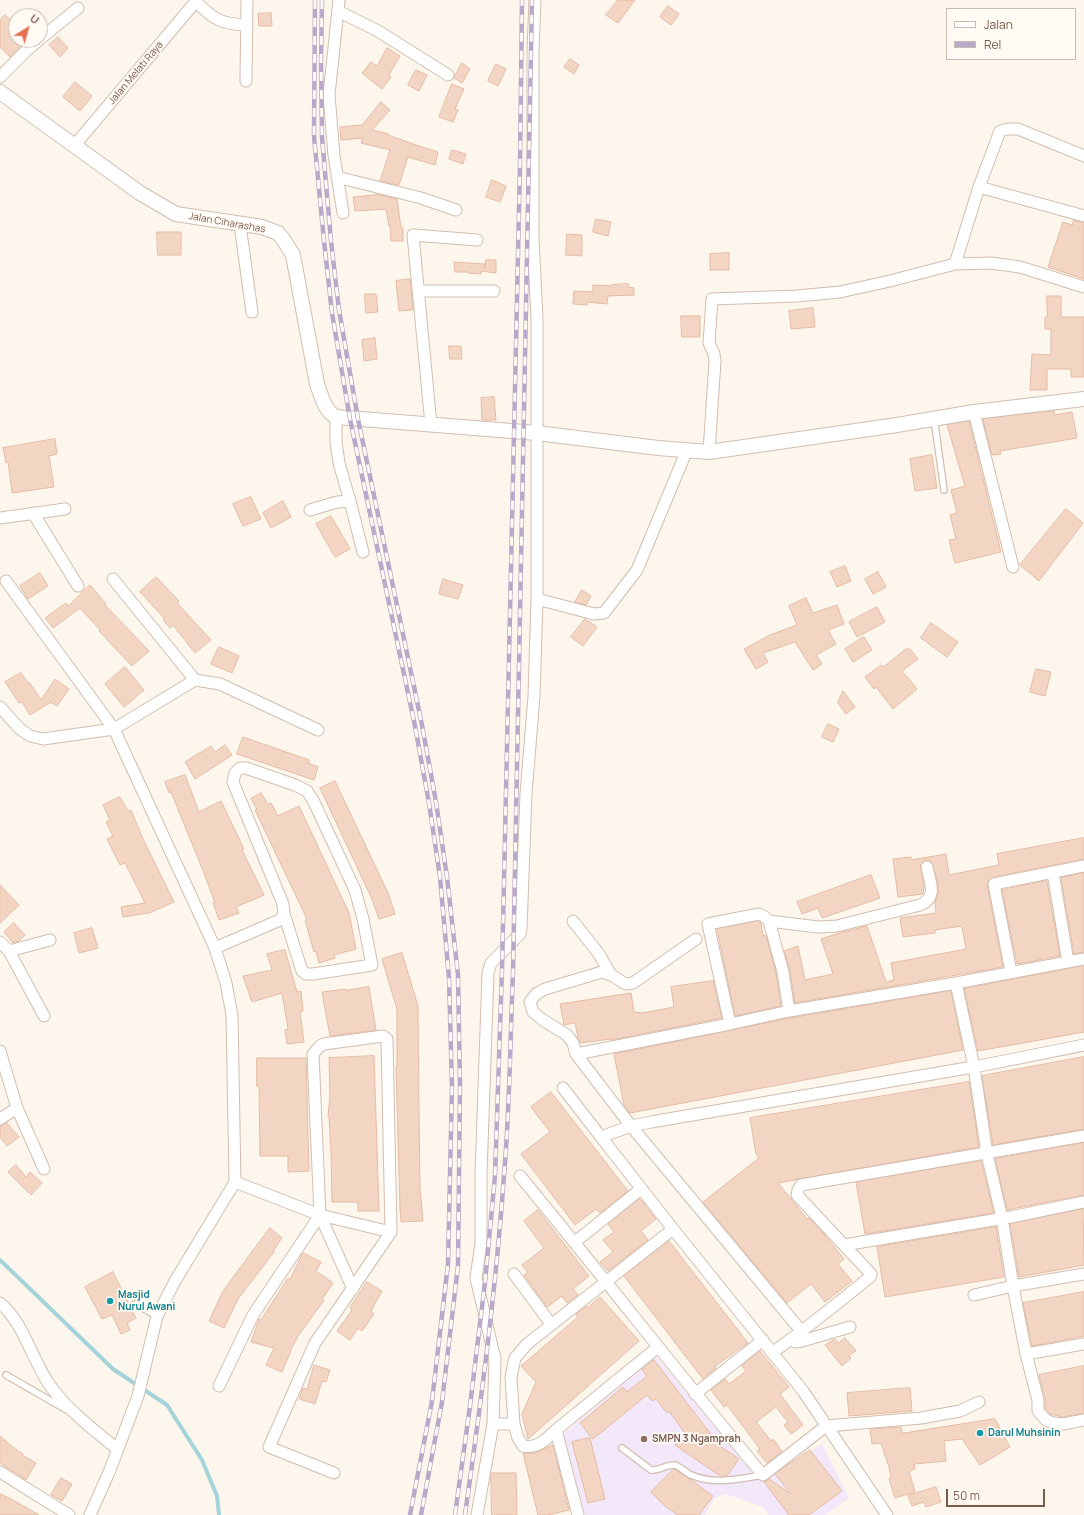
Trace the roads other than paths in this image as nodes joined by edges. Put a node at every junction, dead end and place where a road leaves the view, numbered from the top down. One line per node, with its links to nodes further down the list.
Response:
1 (247, 0): 7 (street)
2 (339, 0): 6 (street)
3 (535, 0): 33 (street)
4 (197, 1): 7 (street); 14 (street, Jalan Melati Raya)
5 (78, 8): 8 (street)
6 (338, 11): 10 (street); 16 (street)
7 (246, 25): 12 (street)
8 (48, 33)
9 (30, 48): 11 (street)
10 (448, 75)
11 (0, 78)
12 (246, 81)
13 (0, 92): 14 (street, Jalan Ciharashas)
14 (74, 146): 21 (street, Jalan Ciharashas)
15 (1084, 156): 17 (street)
16 (337, 177): 18 (street); 19 (street)
17 (979, 187): 20 (street); 23 (street)
18 (456, 210)
19 (343, 213)
20 (1084, 216)
21 (240, 225): 27 (street); 30 (street, Jalan Ciharashas)
22 (477, 240): 25 (street)
23 (954, 264): 24 (street); 35 (street)
24 (1084, 287)
25 (418, 291): 26 (street); 32 (street)
26 (494, 291)
27 (252, 312)
28 (1084, 399): 29 (street)
29 (974, 412): 31 (street); 43 (street)
30 (336, 417): 32 (street); 37 (street)
31 (934, 418): 35 (street); 36 (lane)
32 (431, 425): 33 (street)
33 (537, 433): 34 (street); 47 (street)
34 (687, 450): 35 (street); 47 (street)
35 (709, 452)
36 (944, 490)
37 (350, 501): 39 (street); 42 (street)
38 (65, 509): 40 (street)
39 (310, 510)
40 (33, 513): 41 (street); 46 (street)
41 (0, 518)
42 (364, 552)
43 (1013, 567)
44 (112, 579): 48 (street)
45 (6, 582): 50 (street)
46 (78, 586)
47 (537, 599): 117 (street)
48 (196, 680): 50 (street); 51 (street)
49 (0, 707): 50 (street)
50 (114, 729): 61 (street)
51 (318, 730)
52 (1084, 866): 54 (street)
53 (927, 867): 57 (street)
54 (1053, 873): 64 (street); 65 (street)
55 (284, 914): 55 (street); 61 (street)
56 (573, 921): 66 (street)
57 (769, 921): 68 (street); 70 (street)
58 (696, 939): 66 (street)
59 (50, 940): 62 (street)
60 (0, 942): 62 (street)
61 (215, 948): 84 (street)
62 (9, 951): 69 (street)
63 (1084, 959): 64 (street)
64 (1068, 962): 65 (street)
65 (1011, 972): 67 (street)
66 (611, 975): 73 (street)
67 (956, 983): 68 (street); 74 (street)
68 (789, 1011): 70 (street)
69 (44, 1016)
70 (730, 1024): 73 (street)
71 (1084, 1045): 74 (street)
72 (0, 1051): 76 (street)
73 (576, 1054): 78 (street)
74 (974, 1067): 78 (street); 81 (street)
75 (563, 1088): 80 (street)
76 (16, 1108): 77 (street); 82 (street)
77 (0, 1119)
78 (631, 1126): 80 (street); 104 (street)
79 (1084, 1136): 81 (street)
80 (601, 1137): 85 (street)
81 (987, 1154): 88 (street); 92 (street)
82 (44, 1169)
83 (520, 1176): 91 (street)
84 (235, 1182): 87 (street); 101 (street)
85 (642, 1189): 89 (street); 91 (street)
86 (1084, 1202): 88 (street)
87 (320, 1215): 90 (street); 90 (street); 97 (street); 112 (street)
88 (1002, 1218): 92 (street); 96 (street)
89 (672, 1229): 95 (street); 106 (street)
90 (391, 1232): 97 (street)
91 (575, 1242): 95 (street)
92 (844, 1245): 104 (street)
93 (514, 1274): 102 (street)
94 (1084, 1274): 96 (street)
95 (606, 1282): 102 (street); 108 (street)
96 (1013, 1286): 98 (street); 110 (street)
97 (353, 1288): 124 (street)
98 (974, 1295)
99 (0, 1303): 115 (street)
100 (135, 1304): 101 (lane)
101 (157, 1316): 122 (street)
102 (551, 1324): 118 (street)
103 (850, 1327): 105 (street)
104 (802, 1332): 105 (street)
105 (791, 1339): 109 (street)
106 (763, 1340): 109 (street); 113 (street)
107 (1084, 1344): 110 (street)
108 (658, 1347): 113 (street); 120 (street)
109 (773, 1352): 119 (street)
110 (1026, 1354): 116 (street)
111 (6, 1374): 115 (lane)
112 (219, 1386)
113 (695, 1394): 125 (street)
114 (979, 1402): 119 (street)
115 (73, 1413): 122 (street)
116 (1084, 1420)
117 (493, 1424): 118 (street); 128 (street)
118 (514, 1424): 120 (street)
119 (826, 1426): 125 (street); 130 (street)
120 (556, 1430): 129 (street)
121 (622, 1448): 125 (lane)
122 (117, 1450): 127 (street)
123 (0, 1472): 126 (street)
124 (334, 1473)
125 (763, 1475)
126 (69, 1515)
127 (90, 1515)
128 (477, 1515)
129 (578, 1515)
130 (887, 1515)

